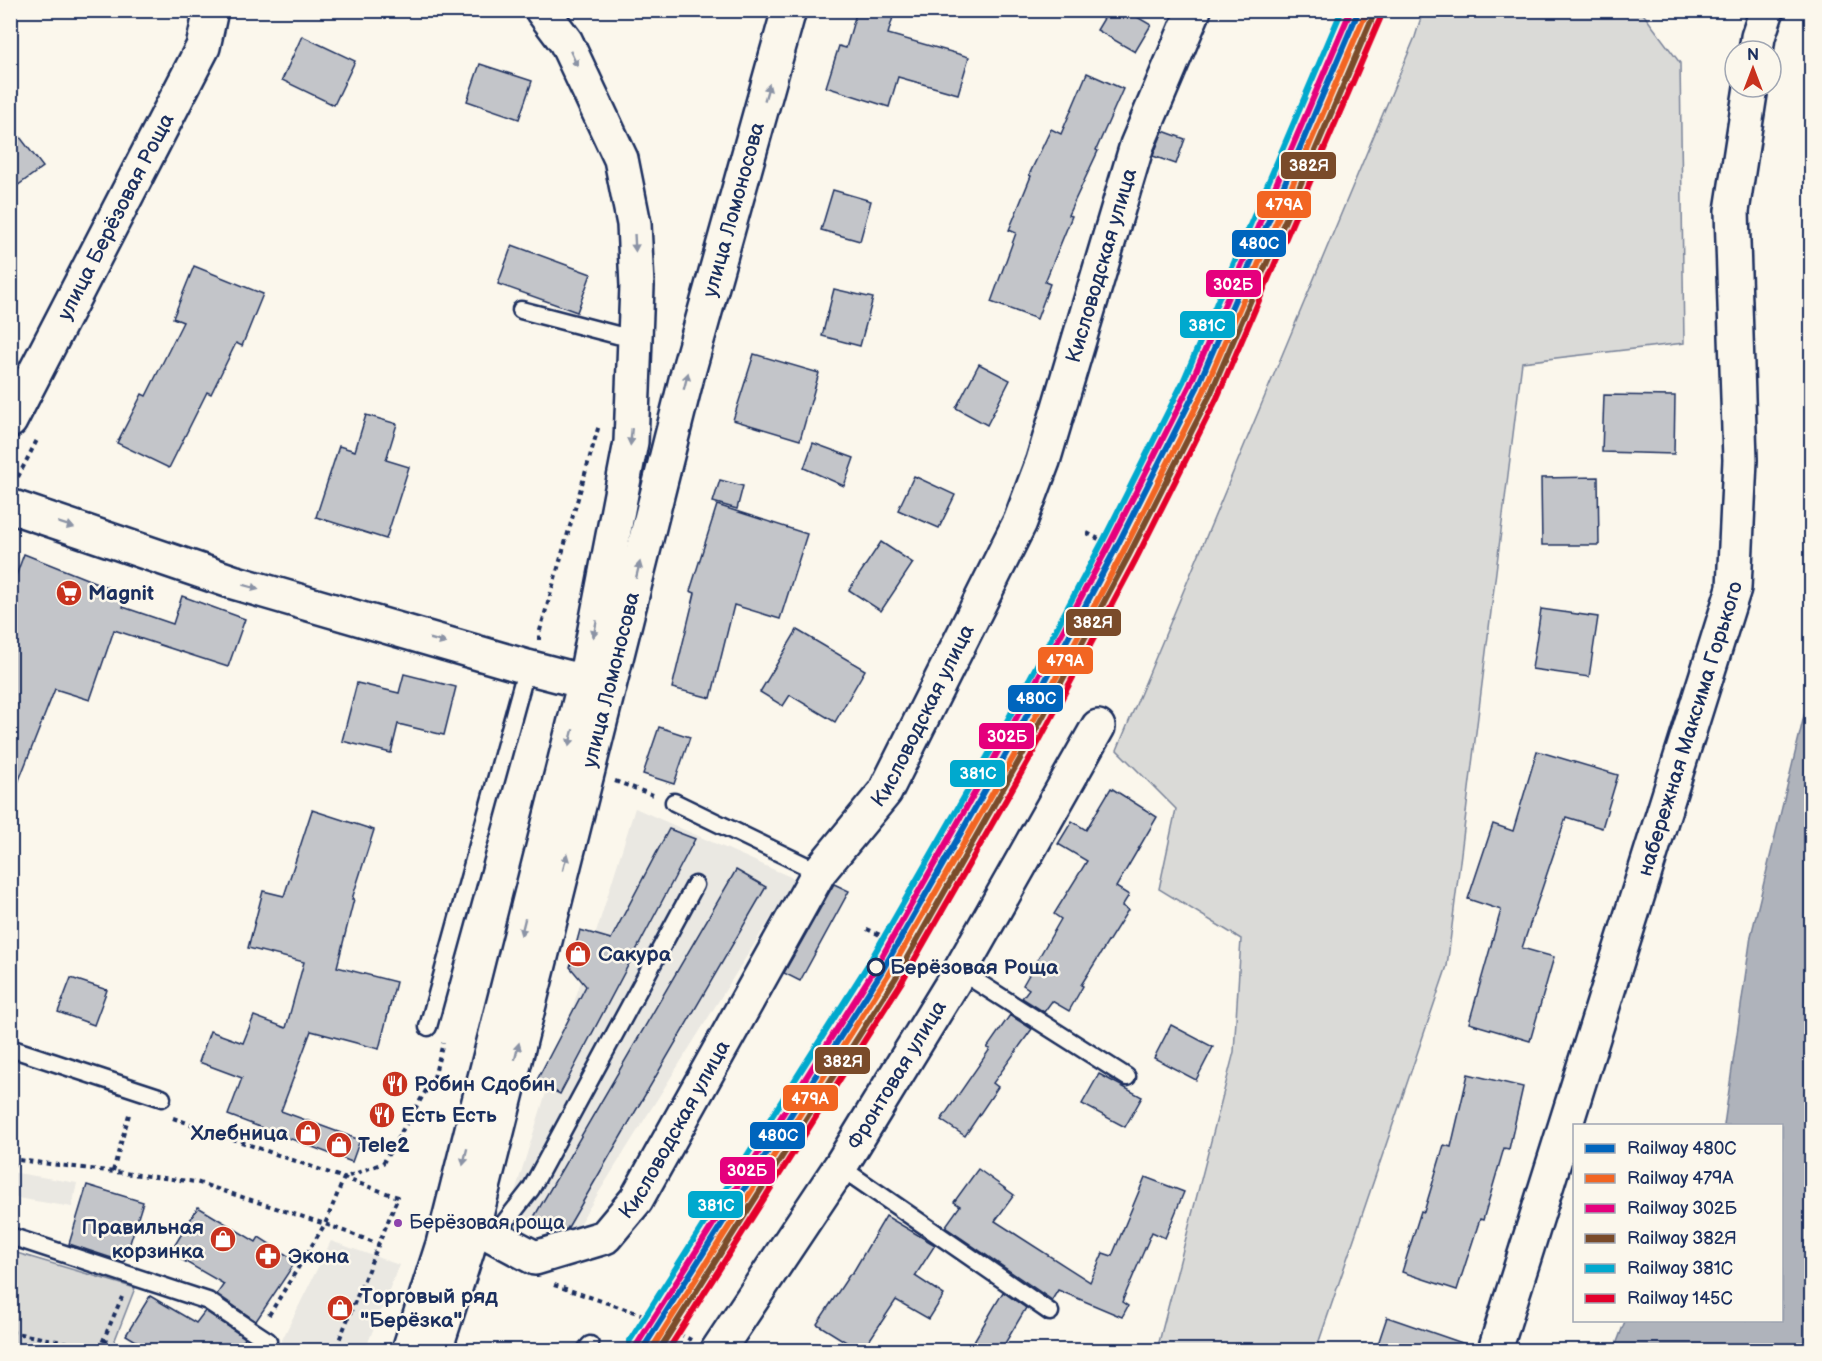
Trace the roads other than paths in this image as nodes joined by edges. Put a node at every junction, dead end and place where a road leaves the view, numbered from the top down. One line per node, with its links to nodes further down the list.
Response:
1 (211, 10): 10 (street, улица Берёзовая Роща)
2 (542, 10): 9 (street, one-way to 9)
3 (789, 10): 13 (street, улица Ломоносова, one-way to 3)
4 (1194, 10): 16 (street, Кисловодская улица)
5 (1767, 10): 6 (street)
6 (1758, 39)
7 (1749, 99): 31 (street, набережная Максима Горького)
8 (521, 310): 9 (lane)
9 (635, 338): 13 (street, one-way to 13)
10 (10, 421)
11 (10, 506): 12 (street, one-way to 12)
12 (534, 668): 13 (street); 19 (lane)
13 (597, 684): 24 (street, улица Ломоносова, one-way to 13); 29 (street, улица Ломоносова, one-way to 29)
14 (1098, 727): 18 (street, Фронтовая улица)
15 (674, 802): 16 (lane)
16 (819, 872): 24 (street, Кисловодская улица)
17 (695, 885): 24 (lane)
18 (960, 971): 21 (lane); 23 (street, Фронтовая улица)
19 (428, 1027)
20 (10, 1048): 22 (lane)
21 (1126, 1077)
22 (162, 1098)
23 (840, 1167): 26 (lane); 27 (street, Фронтовая улица)
24 (484, 1231): 30 (street, улица Ломоносова)
25 (10, 1236): 28 (lane)
26 (1050, 1312)
27 (709, 1348)
28 (264, 1350)
29 (409, 1350)
30 (435, 1350)
31 (1495, 1350)

